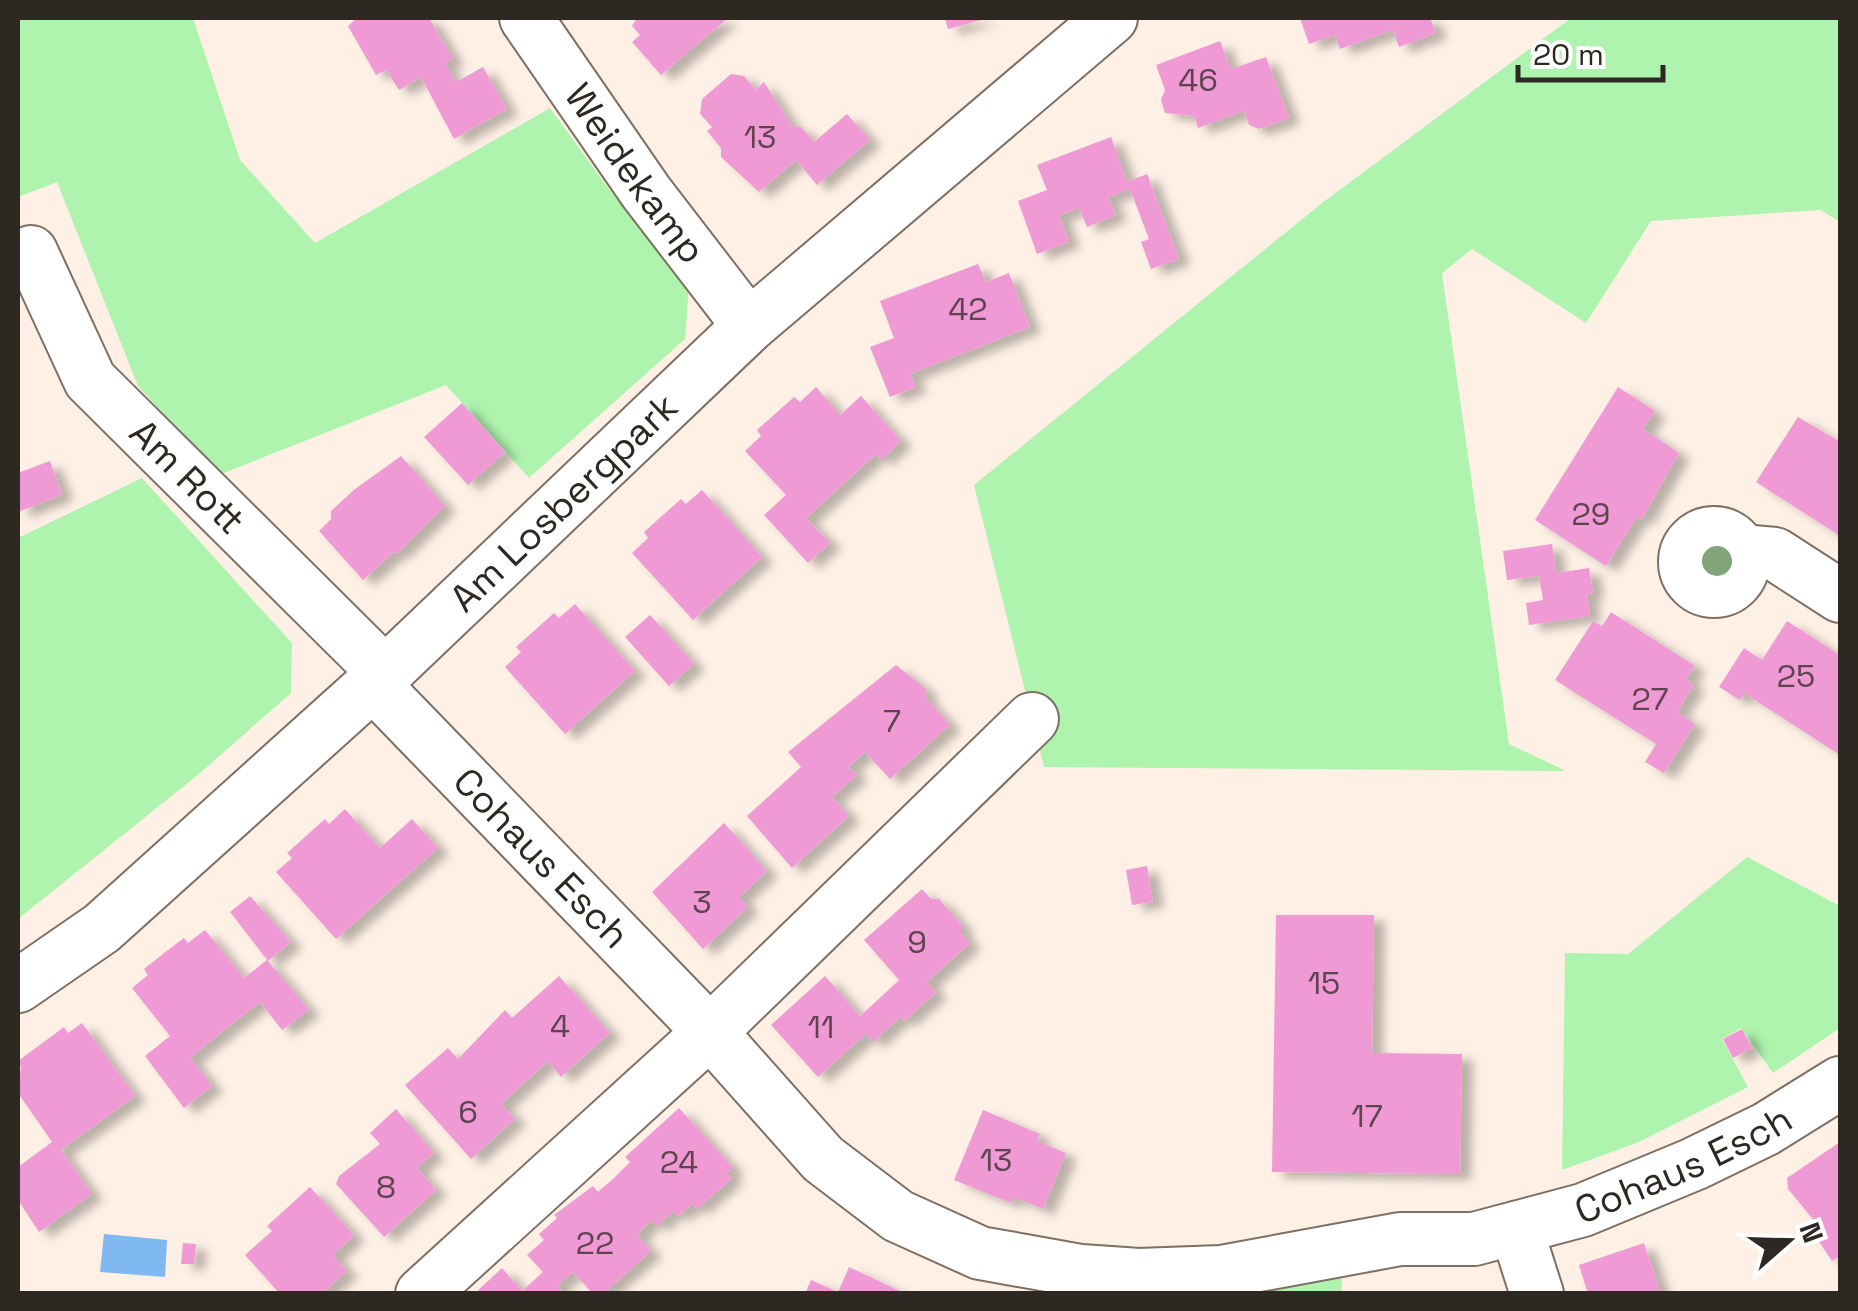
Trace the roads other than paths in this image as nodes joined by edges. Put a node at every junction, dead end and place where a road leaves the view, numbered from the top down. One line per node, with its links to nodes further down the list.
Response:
1 (526, 18): 4 (street, Weidekamp)
2 (1111, 18): 4 (street, Am Losbergpark)
3 (31, 252): 7 (street, Am Rott)
4 (750, 326): 7 (street, Am Losbergpark)
5 (1741, 552): 6 (street)
6 (1840, 596)
7 (379, 678): 9 (street, Am Losbergpark); 10 (street, Cohaus Esch)
8 (1032, 719): 10 (street)
9 (18, 986)
10 (710, 1032): 13 (street, Cohaus Esch); 14 (street)
11 (1840, 1083): 12 (street, Cohaus Esch)
12 (1516, 1228): 13 (street, Cohaus Esch); 15 (street)
13 (972, 1273)
14 (422, 1294)
15 (1538, 1294)

